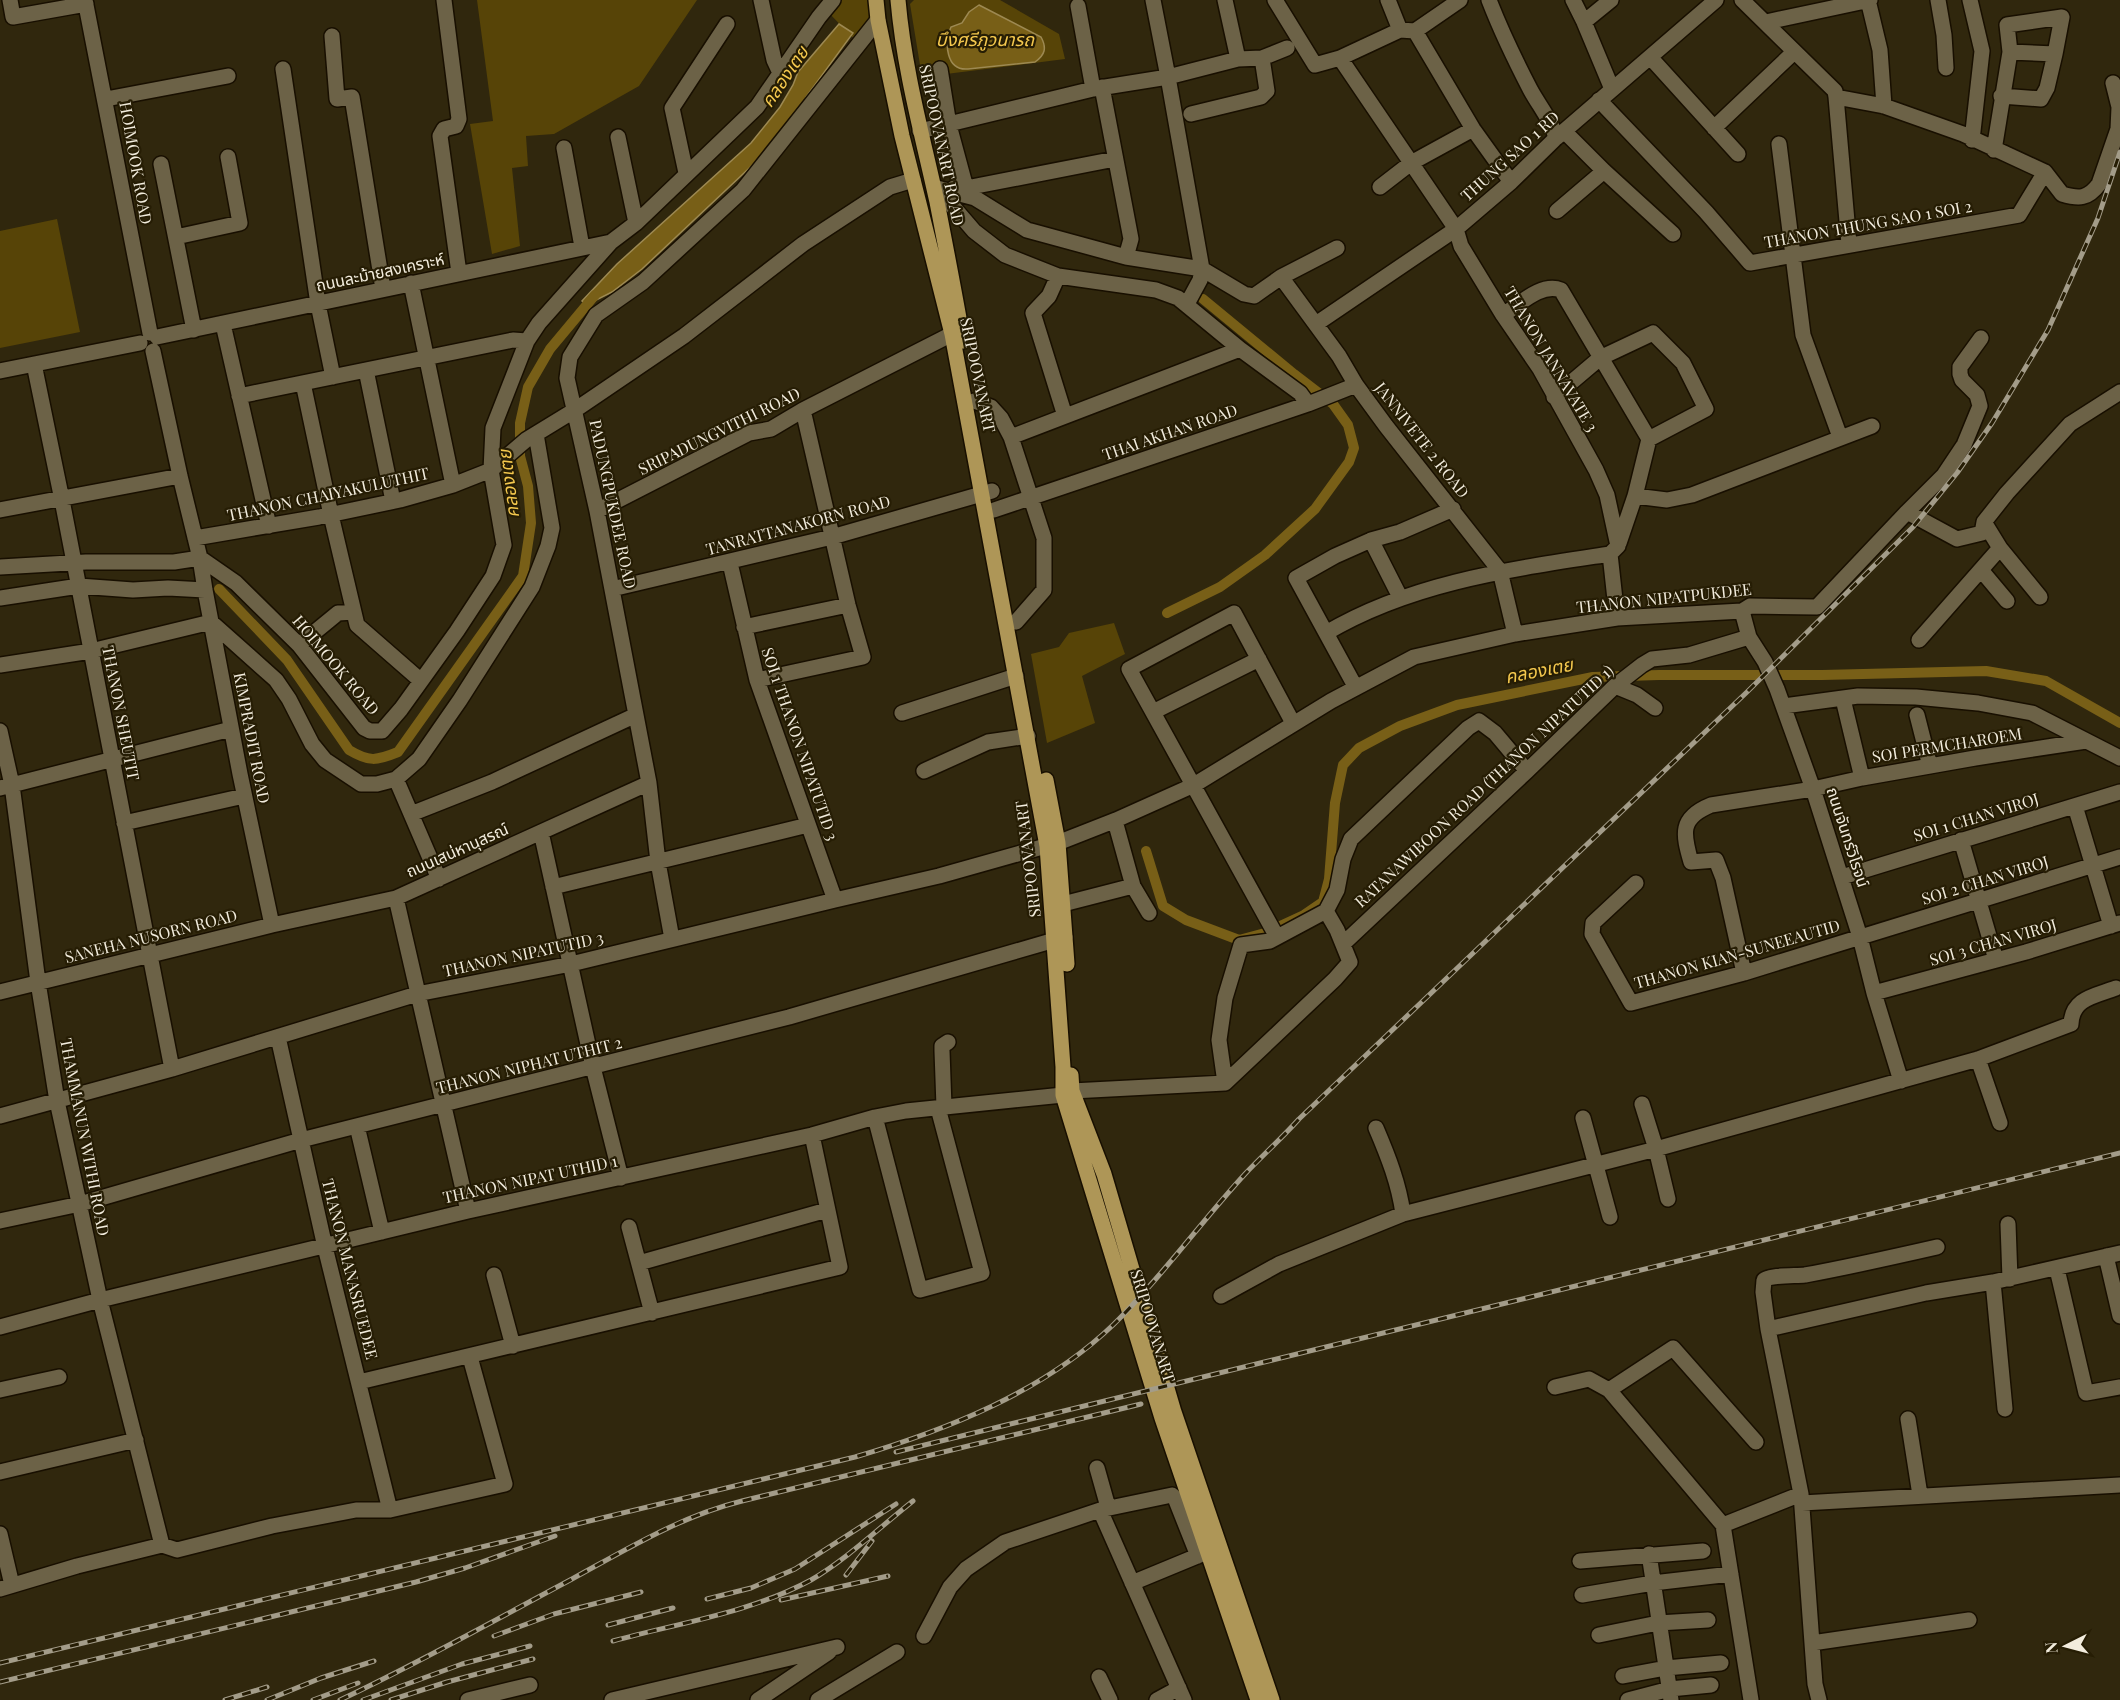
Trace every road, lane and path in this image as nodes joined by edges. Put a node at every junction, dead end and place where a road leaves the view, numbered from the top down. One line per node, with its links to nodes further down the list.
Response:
1 (10, 0): 20 (street)
2 (444, 0): 86 (street)
3 (761, 0): 39 (street)
4 (833, 0): 39 (street, HOIMOOK ROAD)
5 (876, 0): 22 (main road, SRIPOOVANART)
6 (898, 0): 54 (main road, SRIPOOVANART ROAD)
7 (1153, 0): 41 (street)
8 (1225, 0): 35 (street)
9 (1275, 0): 32 (street)
10 (1388, 0): 26 (street)
11 (1460, 0): 26 (street)
12 (1489, 0): 55 (street)
13 (1573, 0): 23 (street)
14 (1611, 0): 23 (street)
15 (1716, 0): 33 (street, THUNG SAO 1 RD)
16 (1742, 0): 24 (street)
17 (1869, 0): 24 (street); 49 (street)
18 (1938, 0): 36 (street)
19 (1970, 0): 58 (street)
20 (86, 2): 47 (street, HOIMOOK ROAD)
21 (1078, 6): 43 (street)
22 (878, 21): 56 (main road, SRIPOOVANART); 116 (street)
23 (1584, 22): 44 (street)
24 (1766, 22): 30 (street)
25 (727, 24): 69 (street)
26 (1408, 30): 32 (street); 53 (street)
27 (332, 36): 91 (street)
28 (1287, 48): 34 (street)
29 (2010, 51): 31 (street); 31 (street); 45 (street)
30 (1794, 52): 46 (street); 52 (street)
31 (2055, 54): 45 (street)
32 (1340, 57): 65 (street, THANON JANNAVATE 3)
33 (1650, 57): 44 (street, THUNG SAO 1 RD); 52 (street)
34 (1262, 58): 35 (street); 50 (street)
35 (1238, 59): 41 (street)
36 (1946, 68)
37 (283, 69): 93 (street)
38 (940, 69): 51 (street)
39 (781, 75): 69 (street, HOIMOOK ROAD)
40 (228, 76): 47 (street)
41 (1168, 77): 43 (street); 87 (street)
42 (2113, 82): 68 (street)
43 (1097, 88): 51 (street); 64 (street)
44 (1612, 89): 48 (street, THUNG SAO 1 RD)
45 (2001, 96): 61 (street)
46 (1836, 97): 49 (street); 81 (street)
47 (106, 99): 100 (street, HOIMOOK ROAD)
48 (1599, 100): 55 (street, THUNG SAO 1 RD); 84 (street, THANON THUNG SAO 1 SOI 2)
49 (1884, 106): 58 (street)
50 (1191, 114)
51 (950, 124): 54 (street); 73 (street)
52 (1714, 128): 62 (street)
53 (1473, 129): 65 (street); 71 (street)
54 (920, 131): 56 (main road); 74 (main road, SRIPOOVANART ROAD)
55 (1560, 134): 67 (street); 71 (street, THUNG SAO 1 RD)
56 (902, 136): 70 (main road, SRIPOOVANART)
57 (618, 137): 76 (street)
58 (1971, 140): 61 (street)
59 (1779, 144): 84 (street)
60 (564, 148): 82 (street)
61 (1994, 150): 68 (street)
62 (1738, 154)
63 (228, 157): 79 (street)
64 (1115, 159): 73 (street); 85 (street)
65 (1411, 163): 72 (street); 77 (street, THANON JANNAVATE 3)
66 (161, 164): 79 (street)
67 (1604, 171): 75 (street); 78 (street)
68 (2045, 172): 81 (street, THANON THUNG SAO 1 SOI 2)
69 (686, 173): 76 (street, HOIMOOK ROAD)
70 (913, 180): 98 (main road, SRIPOOVANART); 116 (street, PADUNGPUKDEE ROAD)
71 (1511, 182): 77 (street, THUNG SAO 1 RD)
72 (1380, 187)
73 (966, 188): 74 (street)
74 (937, 194): 85 (street); 88 (street); 98 (main road, SRIPOOVANART)
75 (1557, 211)
76 (636, 223): 80 (street, HOIMOOK ROAD)
77 (1456, 229): 94 (street, THANON JANNAVATE 3); 96 (street, THUNG SAO 1 RD)
78 (1673, 234)
79 (176, 237): 97 (street)
80 (611, 242): 82 (street, ถนนละม้ายสงเคราะห์); 101 (street, HOIMOOK ROAD)
81 (1849, 244): 84 (street, THANON THUNG SAO 1 SOI 2)
82 (582, 247): 86 (street, ถนนละม้ายสงเคราะห์)
83 (1337, 248): 89 (street)
84 (1794, 255): 122 (street)
85 (1126, 257): 87 (street)
86 (459, 273): 90 (street, ถนนละม้ายสงเคราะห์)
87 (1201, 274): 89 (street); 92 (street)
88 (1058, 276): 92 (street); 118 (street)
89 (1281, 278): 96 (street, JANNIVETE 2 ROAD)
90 (411, 283): 91 (street, ถนนละม้ายสงเคราะห์); 103 (street)
91 (383, 289): 93 (street, ถนนละม้ายสงเคราะห์)
92 (1189, 301): 102 (street)
93 (318, 304): 95 (street, ถนนละม้ายสงเคราะห์); 108 (street)
94 (1503, 315): 104 (street); 113 (street, THANON JANNAVATE 3)
95 (223, 324): 97 (street, ถนนละม้ายสงเคราะห์); 112 (street)
96 (1316, 324): 110 (street, JANNIVETE 2 ROAD)
97 (194, 330): 100 (street, ถนนละม้ายสงเคราะห์)
98 (956, 332): 114 (main road, SRIPOOVANART); 117 (street, SRIPADUNGVITHI ROAD); 127 (main road, SRIPOOVANART)
99 (1981, 338): 136 (street, THANON NIPATPUKDEE)
100 (150, 341): 105 (street, ถนนละม้ายสงเคราะห์); 125 (street, HOIMOOK ROAD)
101 (527, 341): 103 (street); 124 (street, HOIMOOK ROAD)
102 (1240, 349): 115 (street); 118 (street)
103 (428, 357): 106 (street); 126 (street)
104 (1600, 358): 113 (street); 123 (street); 123 (street)
105 (34, 364): 107 (street, ถนนละม้ายสงเคราะห์); 130 (street, THANON SHEUTIT)
106 (366, 370): 108 (street); 131 (street)
107 (0, 371)
108 (333, 377): 109 (street)
109 (303, 383): 112 (street); 137 (street)
110 (1350, 388): 115 (street, THAI AKHAN ROAD); 132 (street, JANNIVETE 2 ROAD)
111 (2120, 392): 138 (street)
112 (239, 396): 139 (street)
113 (1554, 397): 144 (street, THANON JANNAVATE 3)
114 (974, 401): 121 (street); 127 (main road, SRIPOOVANART)
115 (1312, 403): 129 (street, THAI AKHAN ROAD)
116 (575, 410): 120 (street); 135 (street, PADUNGPUKDEE ROAD)
117 (803, 410): 135 (street, SRIPADUNGVITHI ROAD); 140 (street)
118 (1065, 416): 121 (street)
119 (1872, 426): 122 (street)
120 (531, 437): 124 (street); 196 (street)
121 (1011, 437): 129 (street)
122 (1840, 437): 128 (street)
123 (1649, 439): 128 (street, THANON JANNAVATE 3)
124 (495, 467): 126 (street, THANON CHAIYAKULUTHIT); 174 (street, HOIMOOK ROAD)
125 (180, 477): 130 (street); 141 (street, HOIMOOK ROAD)
126 (453, 485): 131 (street, THANON CHAIYAKULUTHIT)
127 (988, 492): 134 (main road, SRIPOOVANART); 140 (street, TANRATTANAKORN ROAD); 173 (main road, SRIPOOVANART)
128 (1635, 496): 144 (street, THANON JANNAVATE 3)
129 (1031, 497): 134 (street, THAI AKHAN ROAD); 163 (street)
130 (62, 500): 133 (street); 147 (street, THANON SHEUTIT)
131 (393, 501): 137 (street, THANON CHAIYAKULUTHIT)
132 (1453, 509): 142 (street); 150 (street, JANNIVETE 2 ROAD)
133 (0, 510)
134 (994, 510): 163 (main road, SRIPOOVANART)
135 (597, 511): 153 (street, PADUNGPUKDEE ROAD)
136 (1907, 512): 138 (street); 159 (street, THANON NIPATPUKDEE)
137 (331, 515): 139 (street, THANON CHAIYAKULUTHIT); 160 (street)
138 (1984, 522): 143 (street)
139 (269, 526): 141 (street, THANON CHAIYAKULUTHIT)
140 (832, 537): 146 (street, TANRATTANAKORN ROAD); 158 (street)
141 (195, 538): 145 (street, HOIMOOK ROAD)
142 (1371, 540): 154 (street); 165 (street)
143 (2000, 548): 149 (street); 155 (street)
144 (1614, 550): 150 (street); 161 (street, THANON JANNAVATE 3)
145 (201, 562): 147 (street); 152 (street, KIMPRADIT ROAD); 169 (street, HOIMOOK ROAD)
146 (730, 562): 153 (street, TANRATTANAKORN ROAD); 164 (street, SOI 1 THANON NIPATUTID 3)
147 (73, 563): 148 (street); 151 (street, THANON SHEUTIT)
148 (0, 567)
149 (1981, 570): 157 (street); 168 (street)
150 (1500, 571): 154 (street); 166 (street, JANNIVETE 2 ROAD)
151 (79, 586): 152 (street); 156 (street); 170 (street, THANON SHEUTIT)
152 (204, 589): 162 (street, KIMPRADIT ROAD)
153 (612, 589): 183 (street, PADUNGPUKDEE ROAD)
154 (1400, 597): 165 (street)
155 (2040, 597)
156 (0, 598)
157 (2007, 601)
158 (848, 605): 164 (street); 175 (street)
159 (1742, 611): 161 (street, THANON NIPATPUKDEE); 167 (street, ถนนจันทร์วิโรจน์)
160 (354, 612): 169 (street); 174 (street)
161 (1617, 618): 166 (street, THANON NIPATPUKDEE)
162 (211, 622): 170 (street); 186 (street, KIMPRADIT ROAD); 196 (street)
163 (1016, 622): 210 (main road, SRIPOOVANART)
164 (744, 627): 175 (street, SOI 1 THANON NIPATUTID 3)
165 (1326, 633): 177 (street)
166 (1515, 634): 177 (street, THANON NIPATPUKDEE)
167 (1749, 637): 176 (street, RATANAWIBOON ROAD (THANON NIPATUTID 1)); 179 (street, ถนนจันทร์วิโรจน์)
168 (1919, 640)
169 (299, 645): 174 (street, HOIMOOK ROAD)
170 (91, 651): 172 (street); 190 (street, THANON SHEUTIT)
171 (1259, 659): 181 (street); 181 (street); 185 (street)
172 (0, 665)
173 (1016, 676): 182 (street); 188 (main road, SRIPOOVANART)
174 (420, 680)
175 (757, 680): 207 (street, SOI 1 THANON NIPATUTID 3)
176 (1615, 686): 180 (street); 194 (street, RATANAWIBOON ROAD (THANON NIPATUTID 1))
177 (1356, 688): 185 (street, THANON NIPATPUKDEE)
178 (1843, 699): 179 (street); 189 (street); 195 (street)
179 (1784, 706): 200 (street, ถนนจันทร์วิโรจน์)
180 (1655, 708)
181 (1153, 712): 198 (street)
182 (903, 713)
183 (636, 715): 197 (street, PADUNGPUKDEE ROAD); 204 (street)
184 (1917, 715): 192 (street)
185 (1293, 723): 198 (street, THANON NIPATPUKDEE)
186 (231, 729): 190 (street); 202 (street, KIMPRADIT ROAD)
187 (0, 730): 199 (street, THAMMANUN WITHI ROAD)
188 (1028, 736): 193 (street); 210 (main road, SRIPOOVANART)
189 (2086, 741): 191 (street); 192 (street, SOI PERMCHAROEM)
190 (112, 758): 199 (street); 206 (street, THANON SHEUTIT)
191 (2120, 758)
192 (1930, 766): 195 (street, SOI PERMCHAROEM)
193 (924, 771)
194 (1527, 771): 223 (street); 228 (street, RATANAWIBOON ROAD (THANON NIPATUTID 1))
195 (1862, 778): 200 (street, SOI PERMCHAROEM)
196 (396, 779): 204 (street)
197 (649, 783): 208 (street, ถนนเสน่หานุสรณ์); 212 (street, PADUNGPUKDEE ROAD)
198 (1194, 785): 205 (street, THANON NIPATPUKDEE); 227 (street)
199 (6, 786): 236 (street, THAMMANUN WITHI ROAD)
200 (1814, 789): 214 (street, ถนนจันทร์วิโรจน์); 235 (street, SOI PERMCHAROEM)
201 (2120, 792): 203 (street, SOI 1 CHAN VIROJ)
202 (244, 796): 206 (street); 226 (street, KIMPRADIT ROAD)
203 (2075, 806): 209 (street, SOI 1 CHAN VIROJ); 213 (street)
204 (411, 814): 215 (street)
205 (1116, 820): 210 (street, THANON NIPATPUKDEE); 217 (street)
206 (124, 824): 232 (street, THANON SHEUTIT)
207 (808, 825): 212 (street); 220 (street, SOI 1 THANON NIPATUTID 3)
208 (541, 832): 215 (street, ถนนเสน่หานุสรณ์); 218 (street)
209 (1961, 840): 214 (street, SOI 1 CHAN VIROJ); 221 (street)
210 (1053, 844): 220 (street, THANON NIPATUTID 3); 222 (main road, SRIPOOVANART); 230 (main road, SRIPOOVANART)
211 (2120, 857): 213 (street, SOI 2 CHAN VIROJ)
212 (658, 862): 218 (street); 231 (street, PADUNGPUKDEE ROAD)
213 (2093, 866): 221 (street, SOI 2 CHAN VIROJ); 225 (street)
214 (1842, 877): 229 (street, ถนนจันทร์วิโรจน์)
215 (439, 879): 219 (street, ถนนเสน่หานุสรณ์)
216 (1636, 883): 235 (street, THANON KIAN-SUNEEAUTID)
217 (1132, 886): 222 (street); 224 (street)
218 (554, 887): 234 (street)
219 (396, 898): 226 (street, ถนนเสน่หานุสรณ์); 240 (street)
220 (835, 900): 231 (street, THANON NIPATUTID 3)
221 (1978, 900): 229 (street, SOI 2 CHAN VIROJ); 233 (street)
222 (1063, 904): 230 (main road, SRIPOOVANART)
223 (1326, 911): 227 (street); 228 (street)
224 (1149, 913)
225 (2115, 924): 233 (street, SOI 3 CHAN VIROJ)
226 (272, 926): 232 (street, SANEHA NUSORN ROAD)
227 (1273, 931): 247 (street)
228 (1340, 937): 247 (street)
229 (1860, 937): 235 (street, THANON KIAN-SUNEEAUTID); 239 (street, ถนนจันทร์วิโรจน์)
230 (1060, 938): 244 (street, THANON NIPHAT UTHIT 2); 248 (main road, SRIPOOVANART)
231 (672, 939): 234 (street, THANON NIPATUTID 3)
232 (151, 955): 236 (street, SANEHA NUSORN ROAD); 245 (street, THANON SHEUTIT)
233 (1996, 960): 239 (street, SOI 3 CHAN VIROJ)
234 (571, 964): 240 (street, THANON NIPATUTID 3); 244 (street)
235 (1744, 973)
236 (38, 982): 238 (street); 249 (street, THAMMANUN WITHI ROAD)
237 (2116, 988): 243 (street)
238 (0, 992)
239 (1874, 993): 246 (street, ถนนจันทร์วิโรจน์)
240 (417, 994): 241 (street, THANON NIPATUTID 3); 251 (street)
241 (278, 1037): 245 (street, THANON NIPATUTID 3); 260 (street, THANON MANASRUEDEE)
242 (948, 1042): 252 (street)
243 (1978, 1059): 246 (street); 256 (street)
244 (593, 1067): 251 (street, THANON NIPHAT UTHIT 2); 263 (street)
245 (172, 1069): 249 (street, THANON NIPATUTID 3)
246 (1901, 1081): 261 (street)
247 (1225, 1083): 248 (street)
248 (1067, 1093): 252 (street, THANON NIPAT UTHID 1); 311 (main road, SRIPOOVANART); 341 (main road, SRIPOOVANART)
249 (57, 1101): 253 (street, THANON NIPATUTID 3); 265 (street, THAMMANUN WITHI ROAD)
250 (1642, 1104): 261 (street)
251 (444, 1105): 257 (street, THANON NIPHAT UTHIT 2); 267 (street)
252 (940, 1108): 254 (street, THANON NIPAT UTHID 1); 254 (street)
253 (0, 1116)
254 (875, 1117): 259 (street, THANON NIPAT UTHID 1)
255 (1583, 1118): 262 (street)
256 (2000, 1123)
257 (357, 1125): 260 (street, THANON NIPHAT UTHIT 2); 273 (street)
258 (1376, 1128): 268 (street)
259 (812, 1135): 263 (street, THANON NIPAT UTHID 1); 266 (street)
260 (301, 1140): 265 (street, THANON NIPHAT UTHIT 2); 274 (street, THANON MANASRUEDEE)
261 (1656, 1149): 262 (street); 264 (street)
262 (1595, 1165): 268 (street); 269 (street)
263 (621, 1178): 267 (street, THANON NIPAT UTHID 1)
264 (1668, 1199)
265 (80, 1204): 270 (street, THANON NIPHAT UTHIT 2); 283 (street, THAMMANUN WITHI ROAD)
266 (827, 1210): 277 (street); 284 (street)
267 (468, 1211): 273 (street, THANON NIPAT UTHID 1)
268 (1402, 1214): 282 (street)
269 (1610, 1217)
270 (0, 1221)
271 (2008, 1224): 280 (street)
272 (629, 1227): 277 (street)
273 (382, 1232): 274 (street, THANON NIPAT UTHID 1)
274 (325, 1247): 283 (street, THANON NIPAT UTHID 1); 291 (street, THANON MANASRUEDEE)
275 (1937, 1247): 287 (street)
276 (2113, 1255): 278 (street); 285 (street)
277 (639, 1263): 284 (street)
278 (2057, 1269): 280 (street); 293 (street)
279 (494, 1275): 288 (street)
280 (2010, 1279): 281 (street)
281 (1993, 1282): 287 (street); 296 (street)
282 (1221, 1296)
283 (100, 1300): 286 (street, THANON NIPAT UTHID 1); 298 (street, THAMMANUN WITHI ROAD)
284 (652, 1313): 288 (street)
285 (2120, 1316)
286 (0, 1327)
287 (1768, 1329): 304 (street)
288 (513, 1347): 289 (street)
289 (470, 1357): 291 (street); 306 (street)
290 (59, 1377): 294 (street)
291 (359, 1382): 306 (street, THANON MANASRUEDEE)
292 (1555, 1387): 295 (street)
293 (2120, 1388)
294 (0, 1390)
295 (1609, 1390): 299 (street); 307 (street)
296 (2005, 1409)
297 (1908, 1419): 303 (street)
298 (136, 1440): 301 (street); 309 (street, THAMMANUN WITHI ROAD)
299 (1756, 1442)
300 (1097, 1468): 305 (street)
301 (0, 1472)
302 (2120, 1485): 303 (street)
303 (1920, 1495): 304 (street)
304 (1801, 1499): 307 (street); 324 (street)
305 (1104, 1509): 311 (street); 315 (street); 323 (street)
306 (390, 1510): 309 (street)
307 (1723, 1525): 314 (street)
308 (0, 1534): 317 (street)
309 (162, 1545): 317 (street)
310 (1703, 1551): 312 (street)
311 (1203, 1554): 315 (street); 340 (main road, SRIPOOVANART)
312 (1650, 1554): 313 (street); 316 (street)
313 (1580, 1561)
314 (1731, 1574): 316 (street); 343 (street)
315 (1132, 1583): 332 (street)
316 (1653, 1583): 318 (street); 321 (street)
317 (6, 1587)
318 (1582, 1595)
319 (1708, 1620): 321 (street)
320 (1969, 1620): 324 (street)
321 (1659, 1623): 322 (street); 327 (street)
322 (1599, 1635)
323 (924, 1636)
324 (1812, 1643): 344 (street)
325 (897, 1652): 337 (street)
326 (1721, 1663): 327 (street)
327 (1666, 1668): 328 (street); 333 (street)
328 (1623, 1676)
329 (1099, 1677): 338 (street)
330 (530, 1684): 334 (street)
331 (1711, 1685): 333 (street)
332 (1182, 1694): 339 (street)
333 (1670, 1695): 342 (street)
334 (468, 1700)
335 (614, 1700): 336 (street)
336 (758, 1700)
337 (818, 1700)
338 (1110, 1700)
339 (1157, 1700)
340 (1258, 1700)
341 (1272, 1700)
342 (1628, 1700)
343 (1751, 1700)
344 (1819, 1700)

